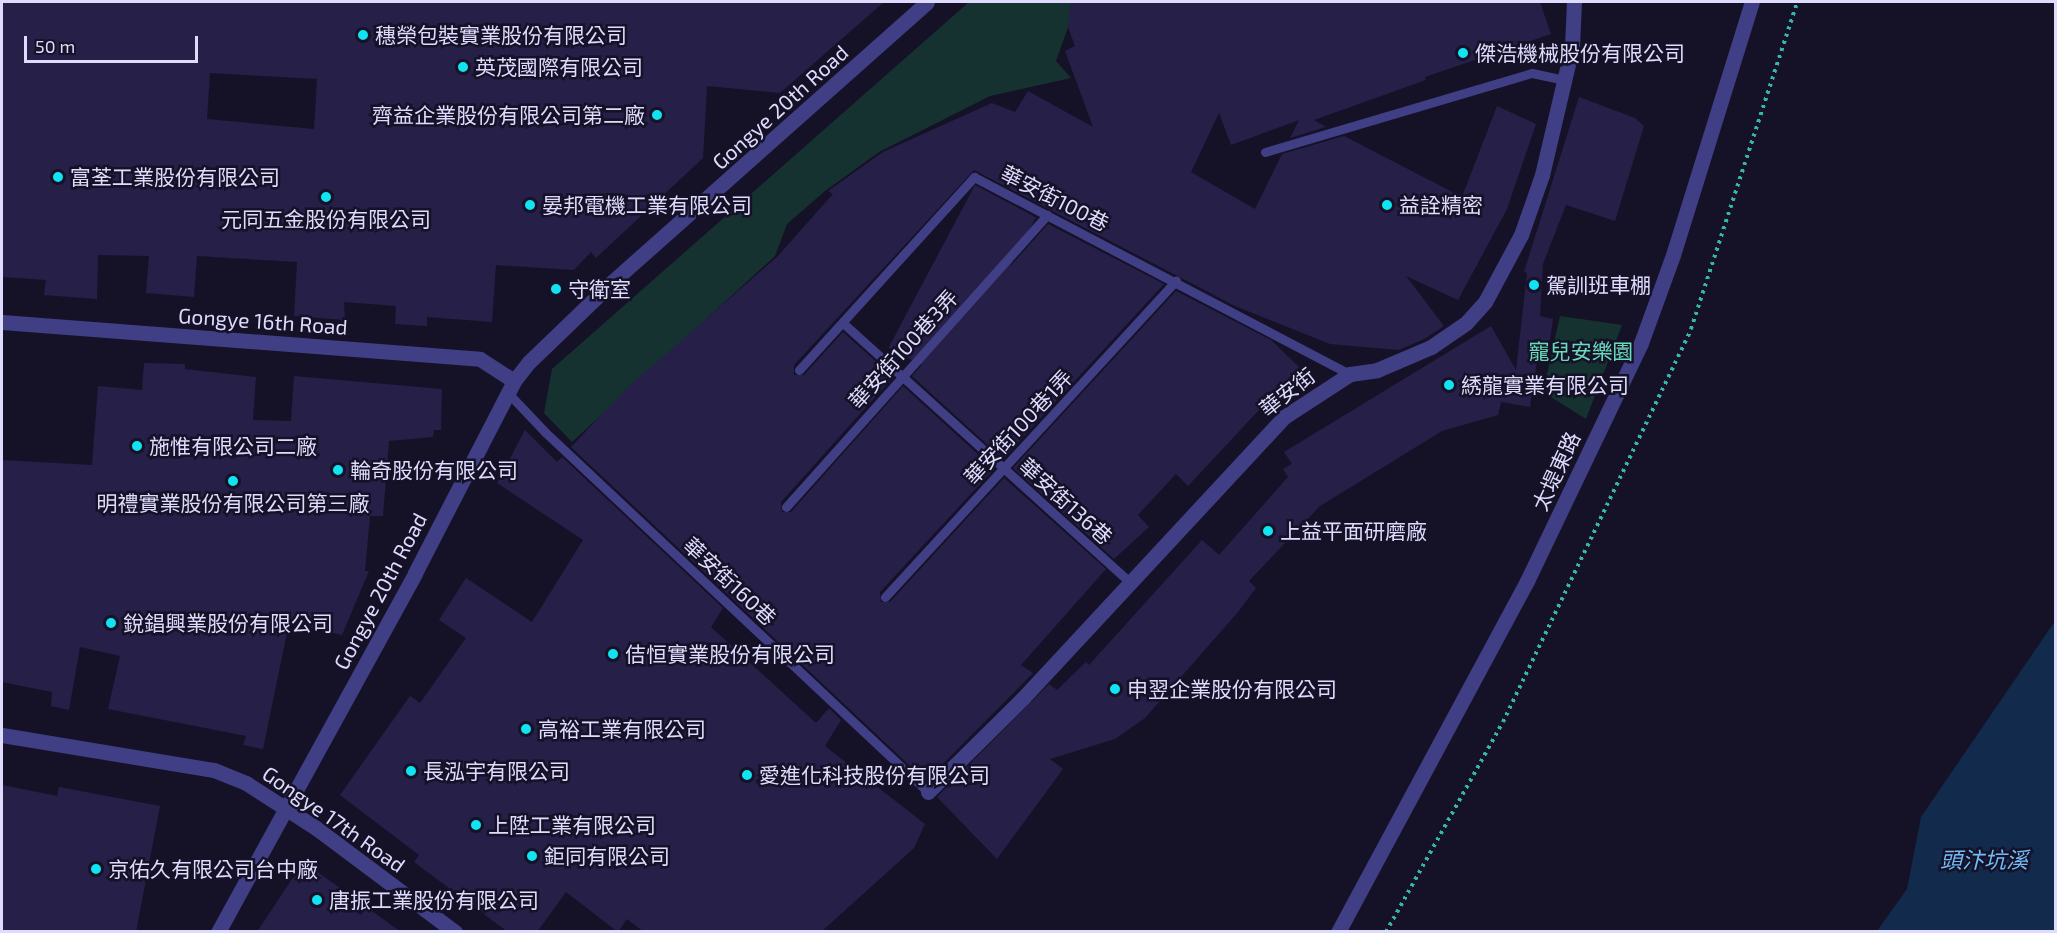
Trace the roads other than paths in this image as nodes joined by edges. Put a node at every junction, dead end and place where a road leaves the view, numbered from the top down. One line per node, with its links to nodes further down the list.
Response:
1 (927, 2): 13 (street, Gongye 20th Road)
2 (1574, 2): 4 (street, 華安街)
3 (1752, 2): 23 (street, 太堤東路)
4 (1565, 80): 5 (lane); 11 (street, 華安街)
5 (1265, 152)
6 (1047, 215): 7 (lane, 華安街100巷); 9 (lane, 華安街100巷); 12 (lane, 華安街100巷3弄)
7 (1176, 281): 11 (lane, 華安街100巷); 14 (lane, 華安街100巷1弄)
8 (2, 322): 13 (street, Gongye 16th Road)
9 (843, 323): 10 (lane, 華安街100巷); 12 (lane, 華安街136巷)
10 (799, 370)
11 (1350, 374): 16 (street, 華安街)
12 (902, 378): 14 (lane, 華安街136巷); 15 (lane, 華安街100巷3弄)
13 (511, 387): 19 (lane, 華安街160巷); 20 (street, Gongye 20th Road)
14 (1004, 469): 16 (lane, 華安街136巷); 17 (lane, 華安街100巷1弄)
15 (786, 507)
16 (1131, 583): 19 (street, 華安街)
17 (885, 597)
18 (2, 735): 20 (street, Gongye 17th Road)
19 (928, 792)
20 (284, 806): 21 (street, Gongye 20th Road); 22 (street, Gongye 17th Road)
21 (218, 932)
22 (455, 932)
23 (1338, 932)

